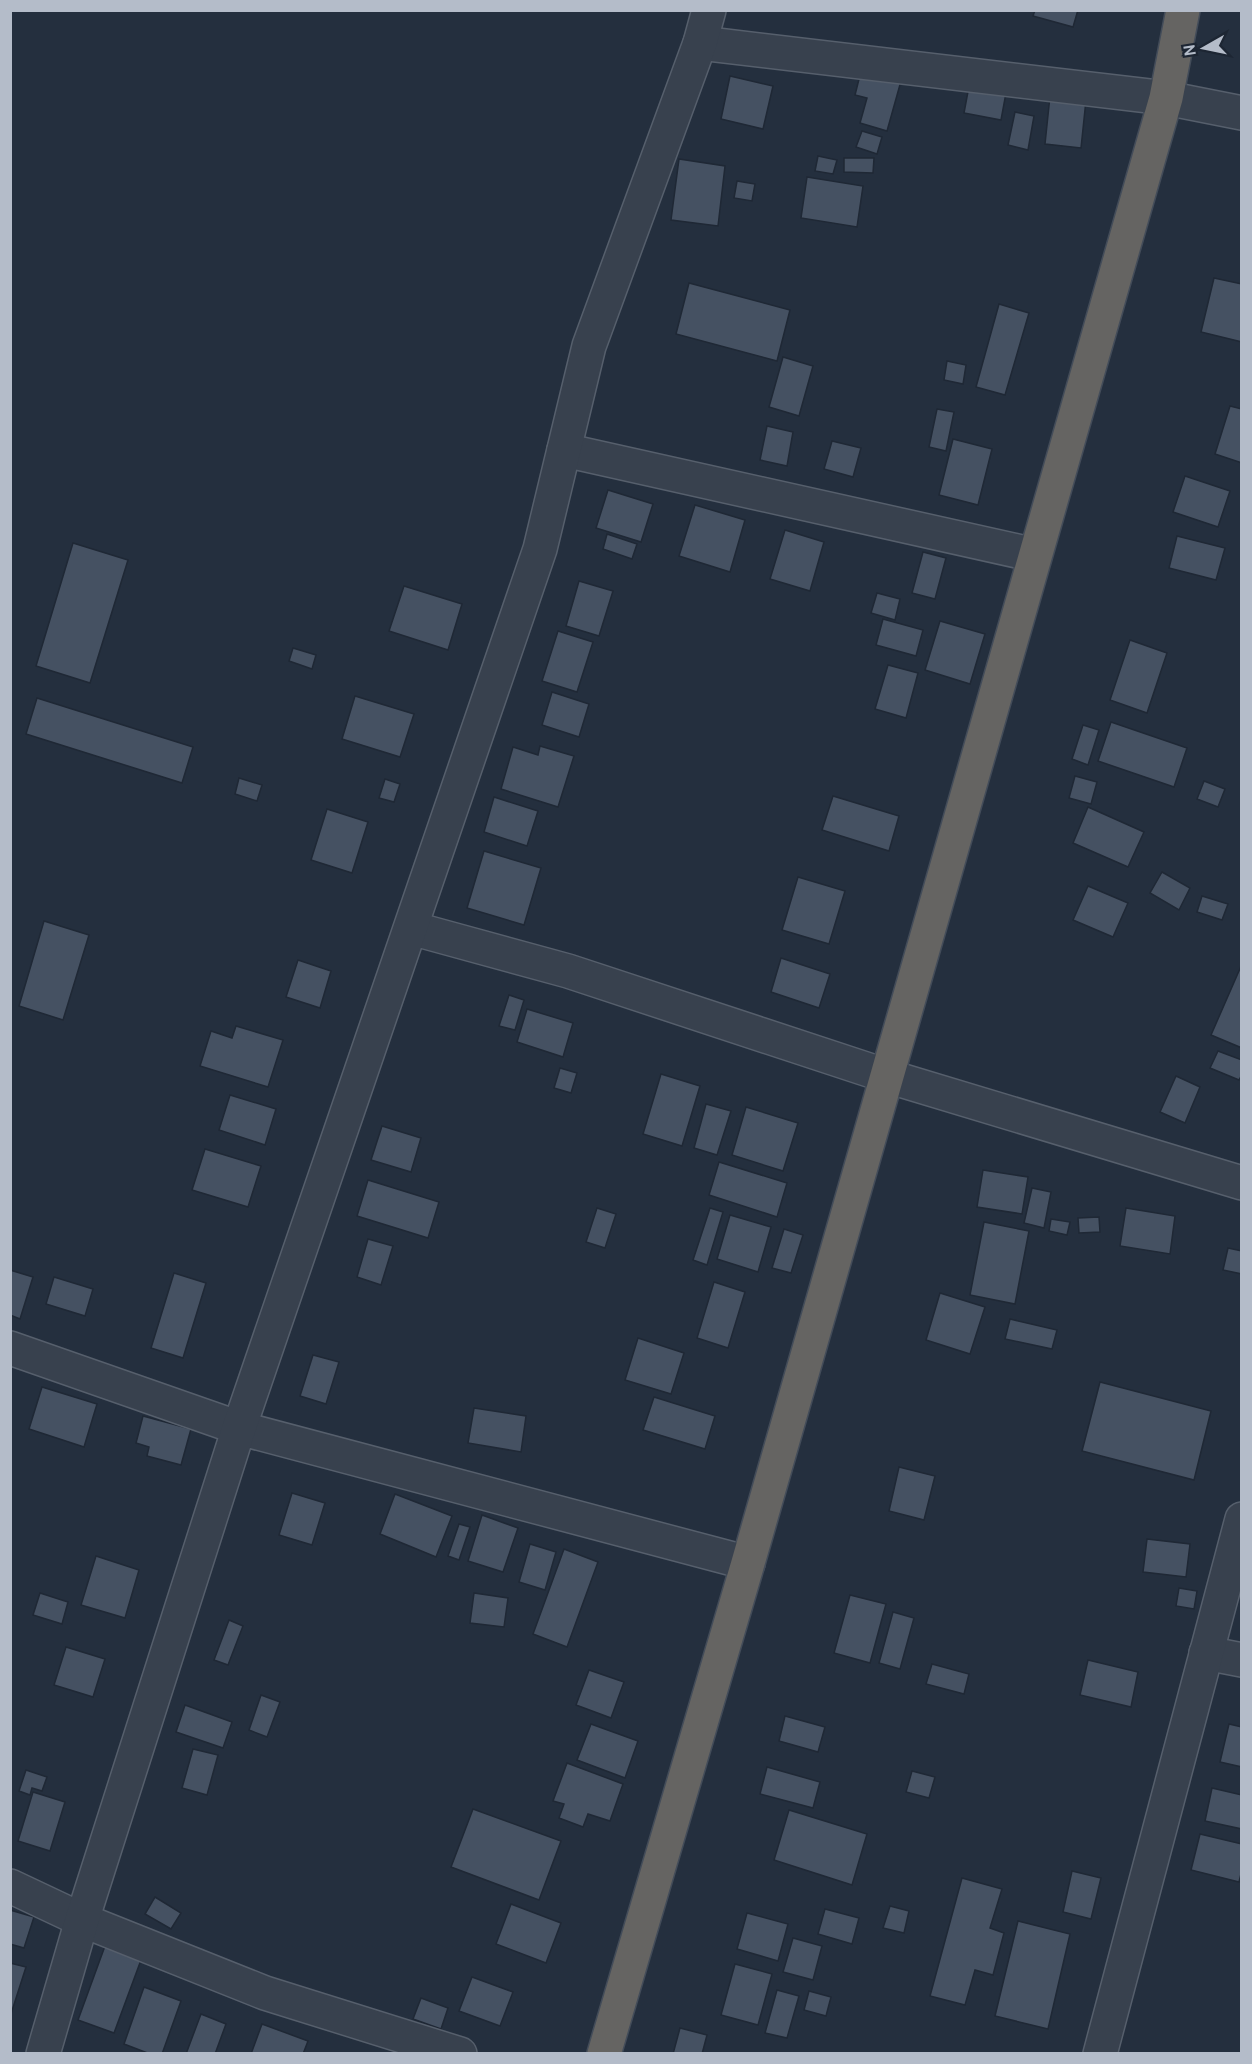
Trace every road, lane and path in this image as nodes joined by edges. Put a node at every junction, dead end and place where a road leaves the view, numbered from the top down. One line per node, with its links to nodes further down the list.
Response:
1 (709, 10): 3 (street)
2 (1183, 10): 4 (highway)
3 (700, 43): 4 (street); 6 (street)
4 (1166, 98): 5 (street); 7 (highway)
5 (1242, 113)
6 (564, 450): 7 (street); 8 (street)
7 (1035, 555): 9 (highway)
8 (411, 928): 9 (street); 12 (street)
9 (887, 1076): 10 (street); 14 (highway)
10 (1242, 1183)
11 (10, 1348): 12 (street)
12 (239, 1428): 14 (street); 18 (street)
13 (1242, 1519): 15 (street)
14 (748, 1563): 19 (highway)
15 (1206, 1653): 16 (street); 22 (street)
16 (1242, 1660)
17 (10, 1886): 18 (street)
18 (82, 1920): 20 (street); 21 (street)
19 (606, 2053)
20 (43, 2054)
21 (460, 2054)
22 (1100, 2054)

